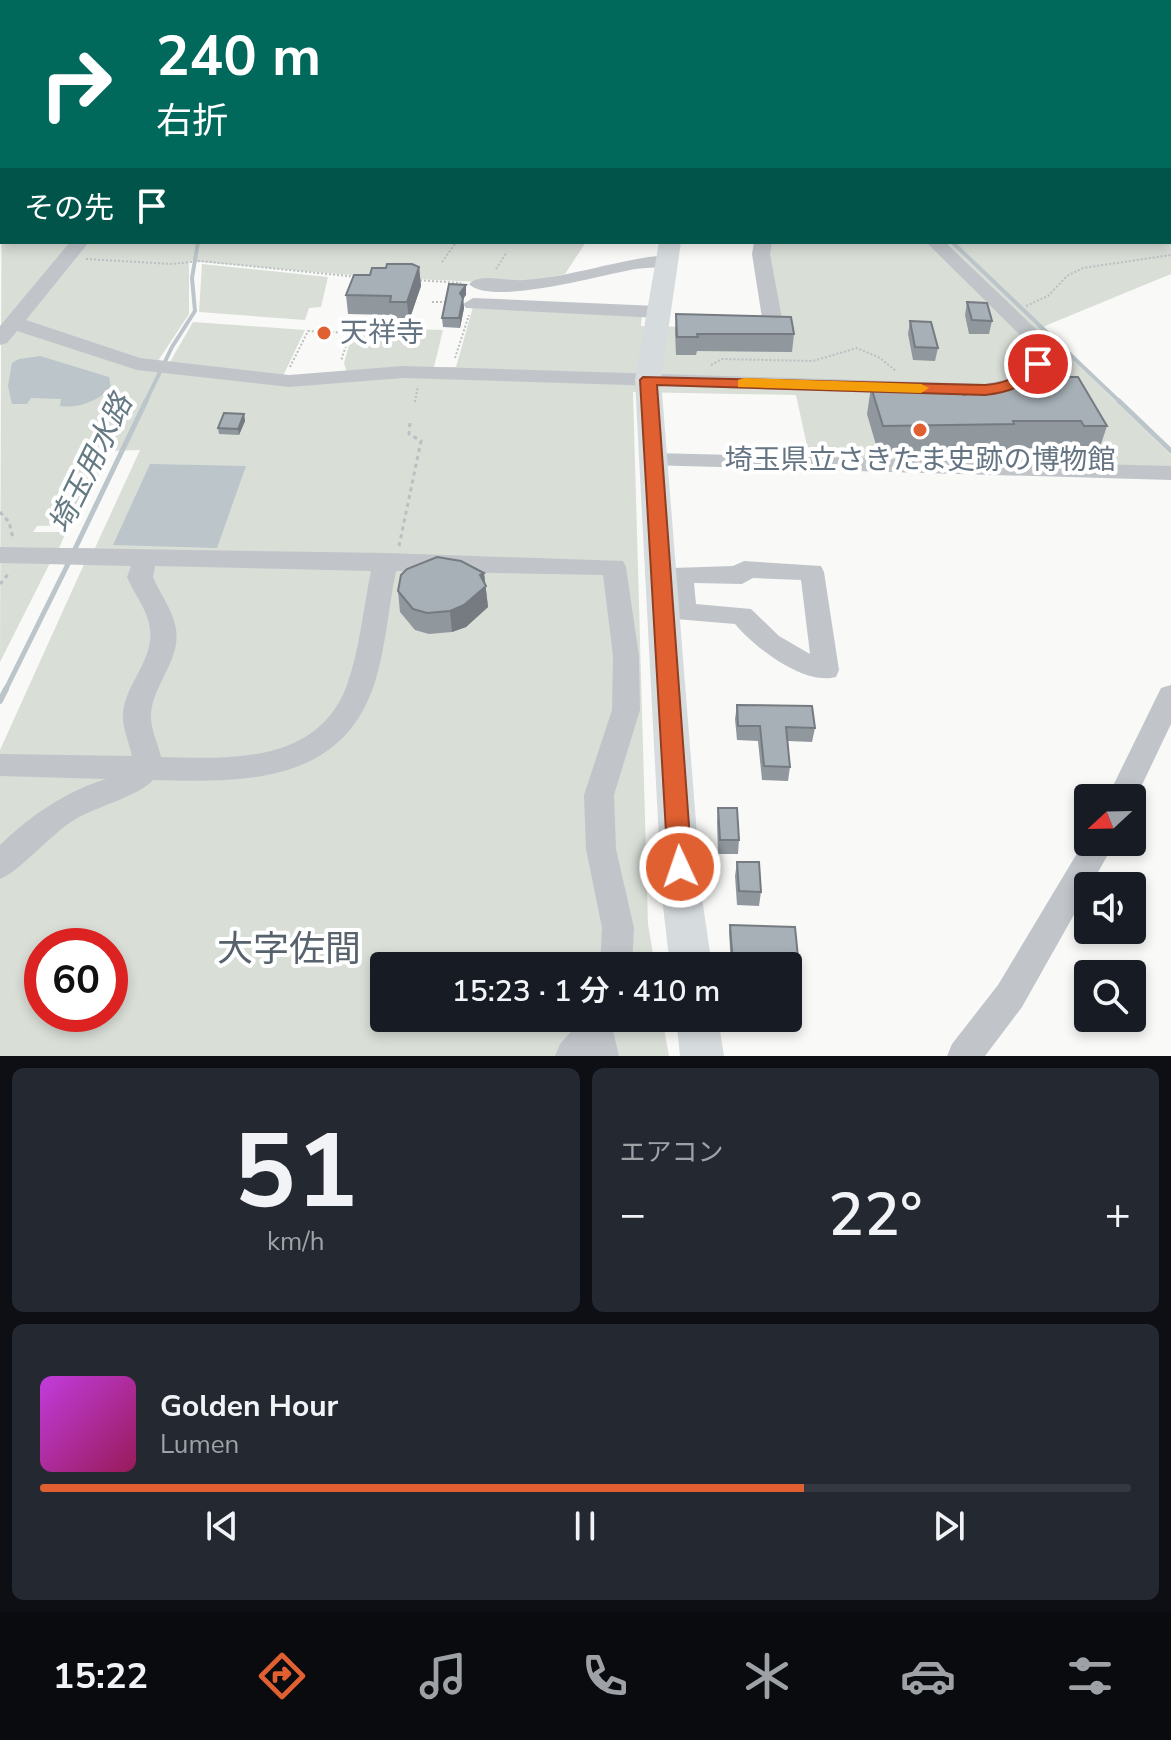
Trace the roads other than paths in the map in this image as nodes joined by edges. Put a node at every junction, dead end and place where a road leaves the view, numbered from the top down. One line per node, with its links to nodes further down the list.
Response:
1 (78, 244): 11 (street)
2 (763, 244): 10 (street)
3 (937, 244): 12 (street)
4 (668, 251): 6 (street); 9 (main road)
5 (479, 284): 6 (street)
6 (524, 286): 8 (street)
7 (466, 303): 8 (street)
8 (520, 306): 9 (street)
9 (664, 319): 12 (main road)
10 (726, 324)
11 (7, 331): 12 (street)
12 (643, 379): 13 (main road)
13 (654, 460): 14 (street); 26 (main road)
14 (1171, 473)
15 (0, 555): 16 (street)
16 (145, 558): 17 (street); 21 (street)
17 (392, 561): 21 (street); 25 (street)
18 (684, 613): 18 (street)
19 (1171, 695): 22 (street)
20 (0, 765): 21 (street)
21 (145, 768): 24 (street)
22 (1129, 784)
23 (1092, 856): 31 (street)
24 (0, 866)
25 (617, 952)
26 (689, 952)
27 (699, 1032): 30 (main road)
28 (600, 1034): 29 (street)
29 (572, 1056)
30 (702, 1056)
31 (964, 1056)

